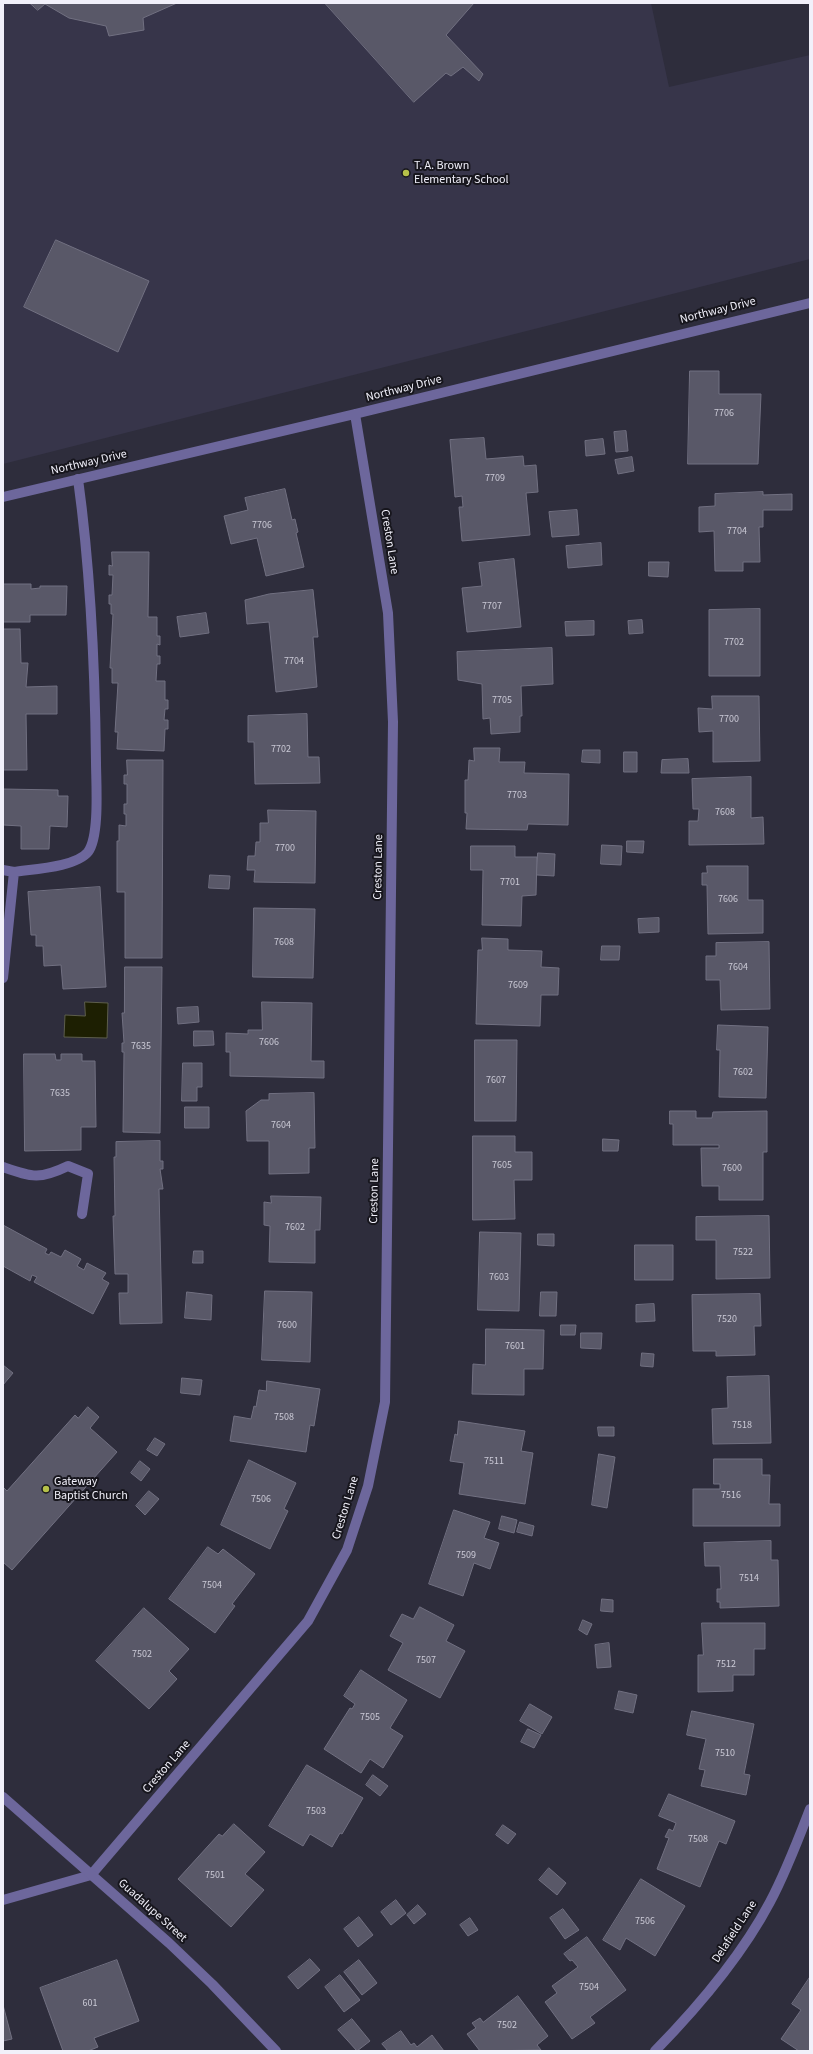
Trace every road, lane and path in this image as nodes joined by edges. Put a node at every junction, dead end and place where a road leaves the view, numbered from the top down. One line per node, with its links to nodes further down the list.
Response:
1 (810, 303): 2 (street, Northway Drive)
2 (356, 414): 3 (street, Northway Drive); 12 (street, Creston Lane)
3 (78, 479): 4 (street, Northway Drive); 6 (street)
4 (3, 497)
5 (3, 870): 6 (street)
6 (14, 872): 7 (street)
7 (3, 978)
8 (3, 1167): 9 (street)
9 (82, 1214)
10 (3, 1797): 12 (street, Guadalupe Street)
11 (810, 1809): 15 (street, Delafield Lane)
12 (91, 1875): 13 (street); 14 (street, Guadalupe Street)
13 (3, 1900)
14 (276, 2051)
15 (655, 2051)

